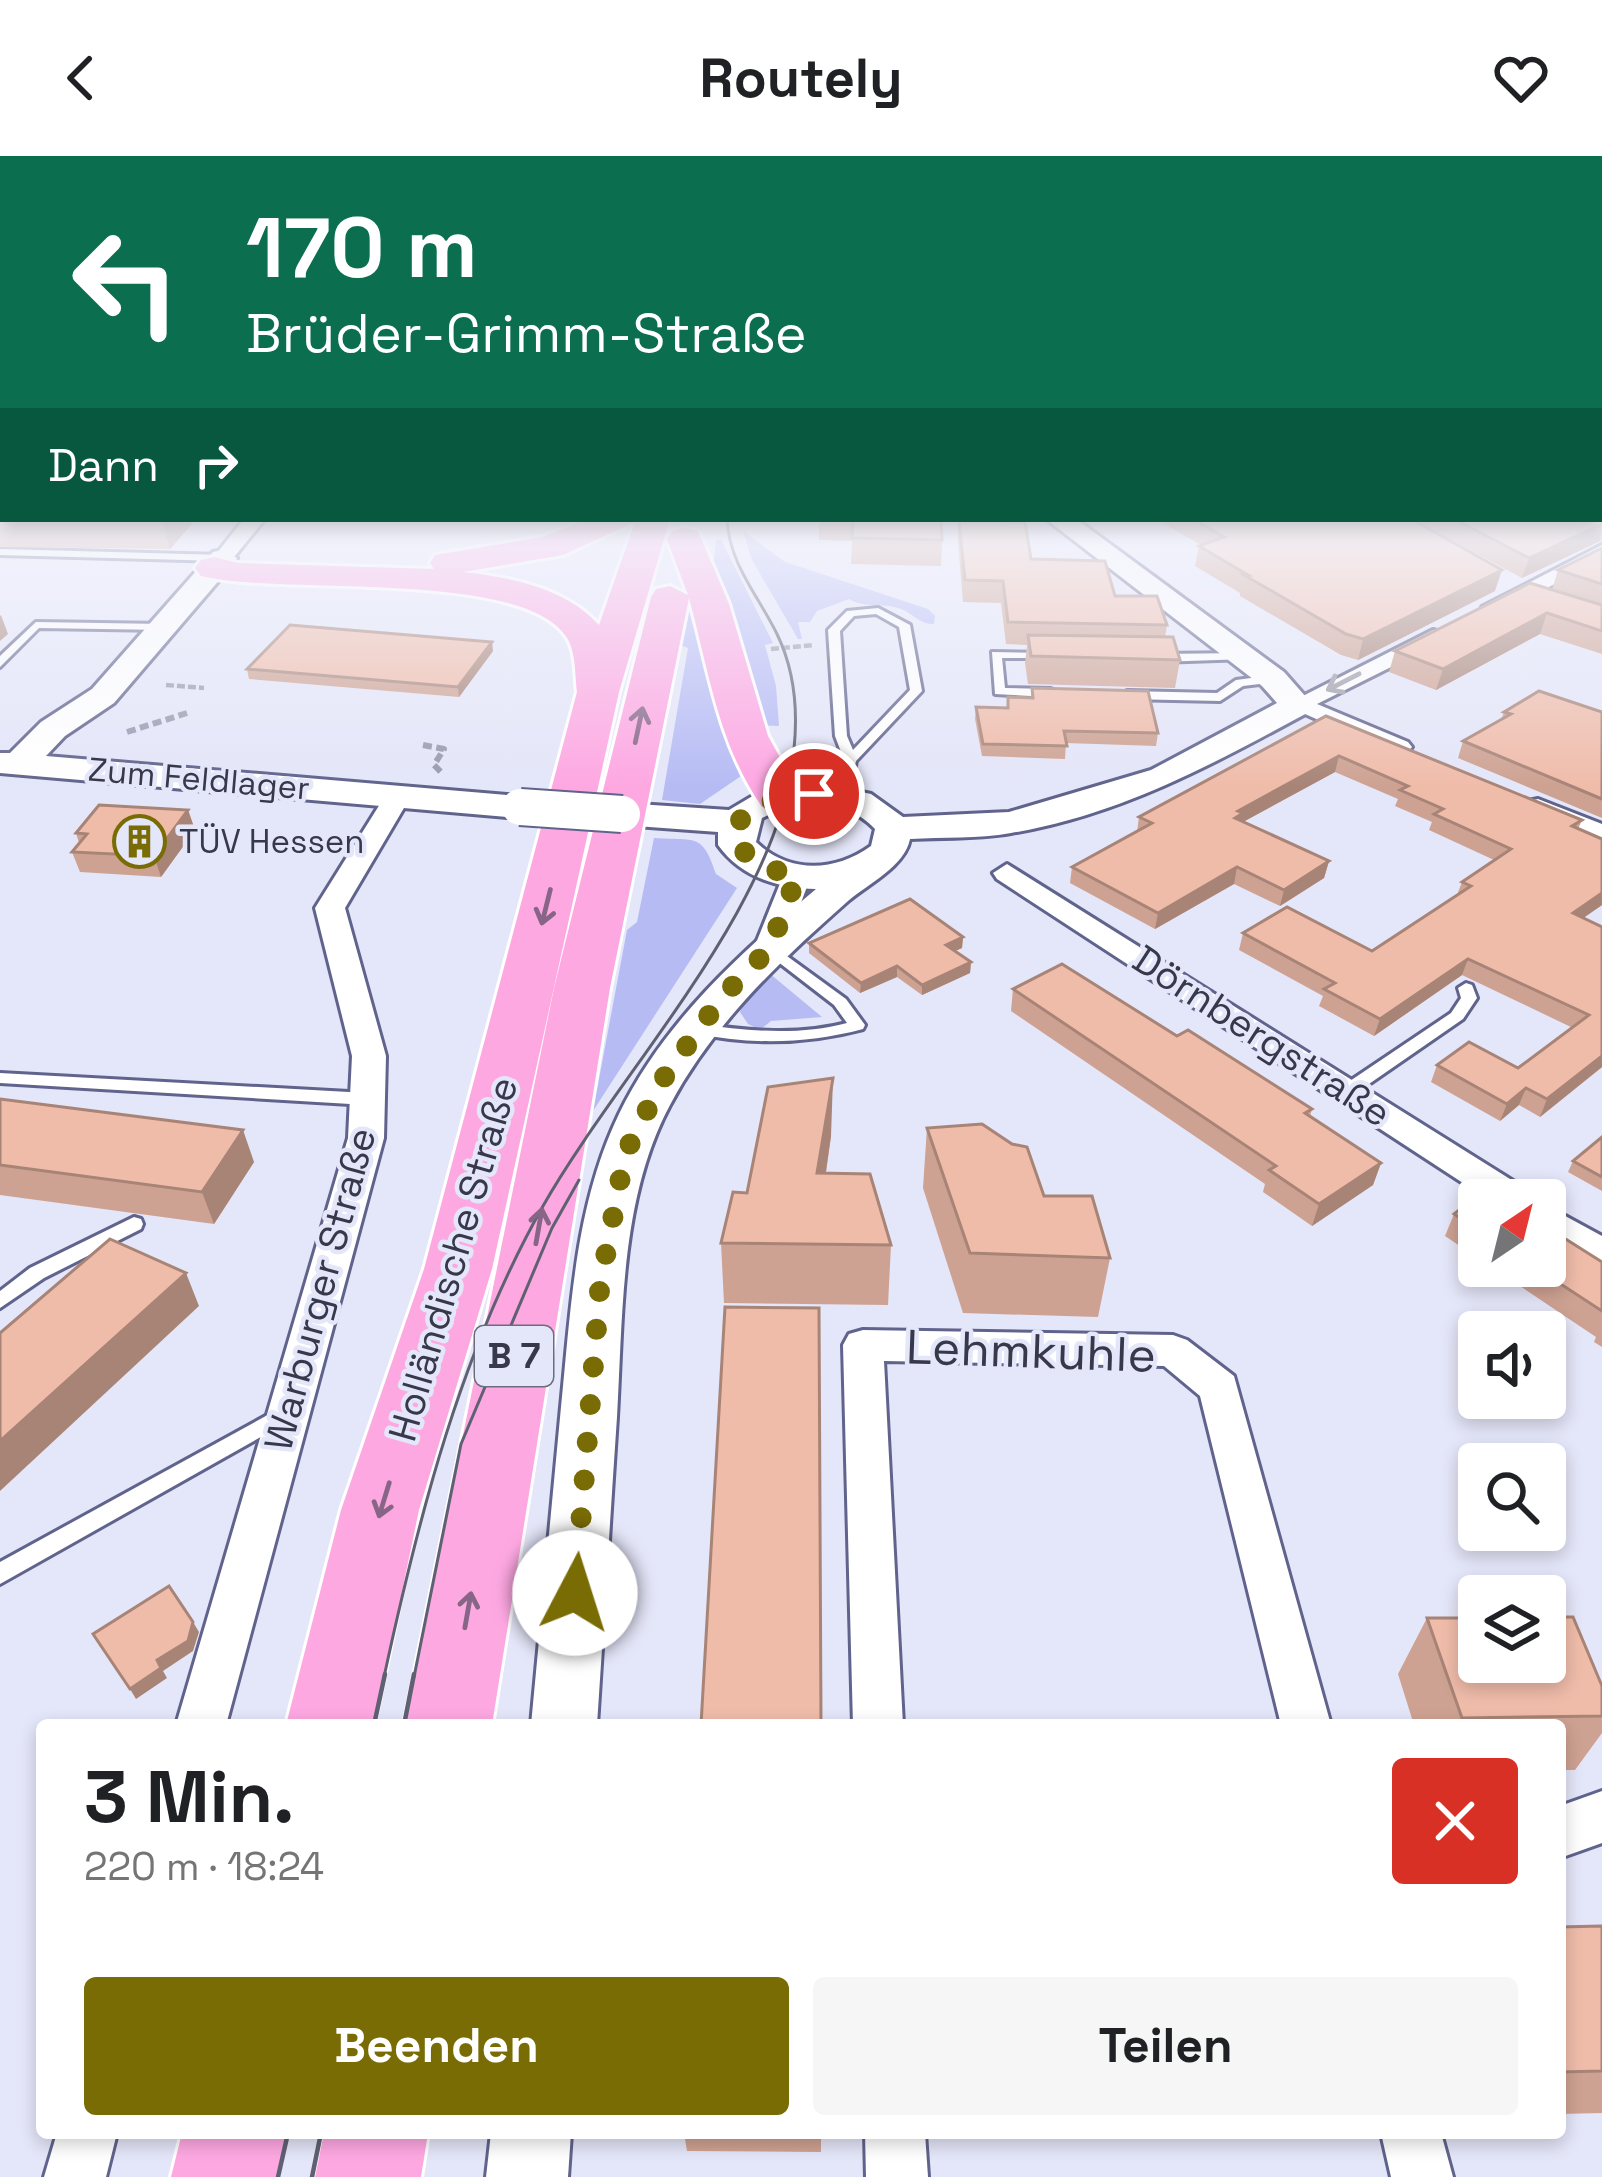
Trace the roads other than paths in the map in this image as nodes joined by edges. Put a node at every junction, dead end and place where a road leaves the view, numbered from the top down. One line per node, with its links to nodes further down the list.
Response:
1 (188, 598): 11 (street)
2 (222, 598): 11 (highway)
3 (530, 598): 17 (highway)
4 (642, 598): 17 (highway, Holländische Straße / B 7)
5 (661, 598): 51 (highway, Holländische Straße / B 7, one-way to 5)
6 (708, 598): 28 (highway)
7 (1165, 598): 13 (street)
8 (1492, 598): 20 (street, one-way to 20)
9 (1544, 598): 10 (street)
10 (1562, 605)
11 (173, 616): 15 (lane); 21 (street)
12 (1061, 656): 18 (lane)
13 (1243, 657): 14 (lane); 16 (street)
14 (1149, 658)
15 (0, 663)
16 (1273, 679): 19 (lane); 20 (street)
17 (598, 692): 26 (highway, Holländische Straße / B 7)
18 (1065, 693)
19 (1109, 694)
20 (1297, 705): 22 (street); 31 (street)
21 (108, 719): 23 (street); 24 (street)
22 (1430, 760)
23 (10, 763): 24 (street, Zum Feldlager)
24 (177, 777): 27 (street, Zum Feldlager)
25 (846, 778): 25 (lane); 28 (street); 31 (street)
26 (559, 784): 27 (street, Zum Feldlager); 30 (street, Zum Feldlager, bridge); 50 (highway, Holländische Straße / B 7, one-way to 50)
27 (398, 796): 41 (street, Warburger Straße)
28 (779, 797): 30 (street)
29 (1516, 797): 32 (street)
30 (738, 822): 35 (street)
31 (893, 829): 33 (street)
32 (1602, 834)
33 (862, 869): 35 (street); 36 (street)
34 (1007, 873): 40 (street, Dörnbergstraße)
35 (797, 876): 36 (street)
36 (770, 948): 38 (street); 38 (lane)
37 (1466, 988): 40 (lane)
38 (699, 1029): 52 (street)
39 (0, 1078): 41 (lane)
40 (1347, 1091): 42 (street, Dörnbergstraße)
41 (367, 1099): 47 (street, Warburger Straße)
42 (1483, 1179)
43 (134, 1224): 46 (lane)
44 (1566, 1232): 45 (street)
45 (1602, 1255)
46 (0, 1301)
47 (288, 1412): 48 (lane); 49 (street, Warburger Straße)
48 (0, 1574)
49 (203, 1719)
50 (331, 1719)
51 (449, 1719)
52 (564, 1719)
53 (878, 1719): 54 (street, Lehmkuhle)
54 (1304, 1719)
55 (1602, 1817): 56 (street)
56 (1566, 1830)
57 (85, 2139): 63 (street)
58 (233, 2139): 64 (highway)
59 (375, 2139): 65 (highway)
60 (530, 2139): 66 (street)
61 (895, 2139): 67 (street)
62 (1412, 2139): 68 (street)
63 (75, 2177)
64 (224, 2177)
65 (368, 2177)
66 (527, 2177)
67 (896, 2177)
68 (1422, 2177)

